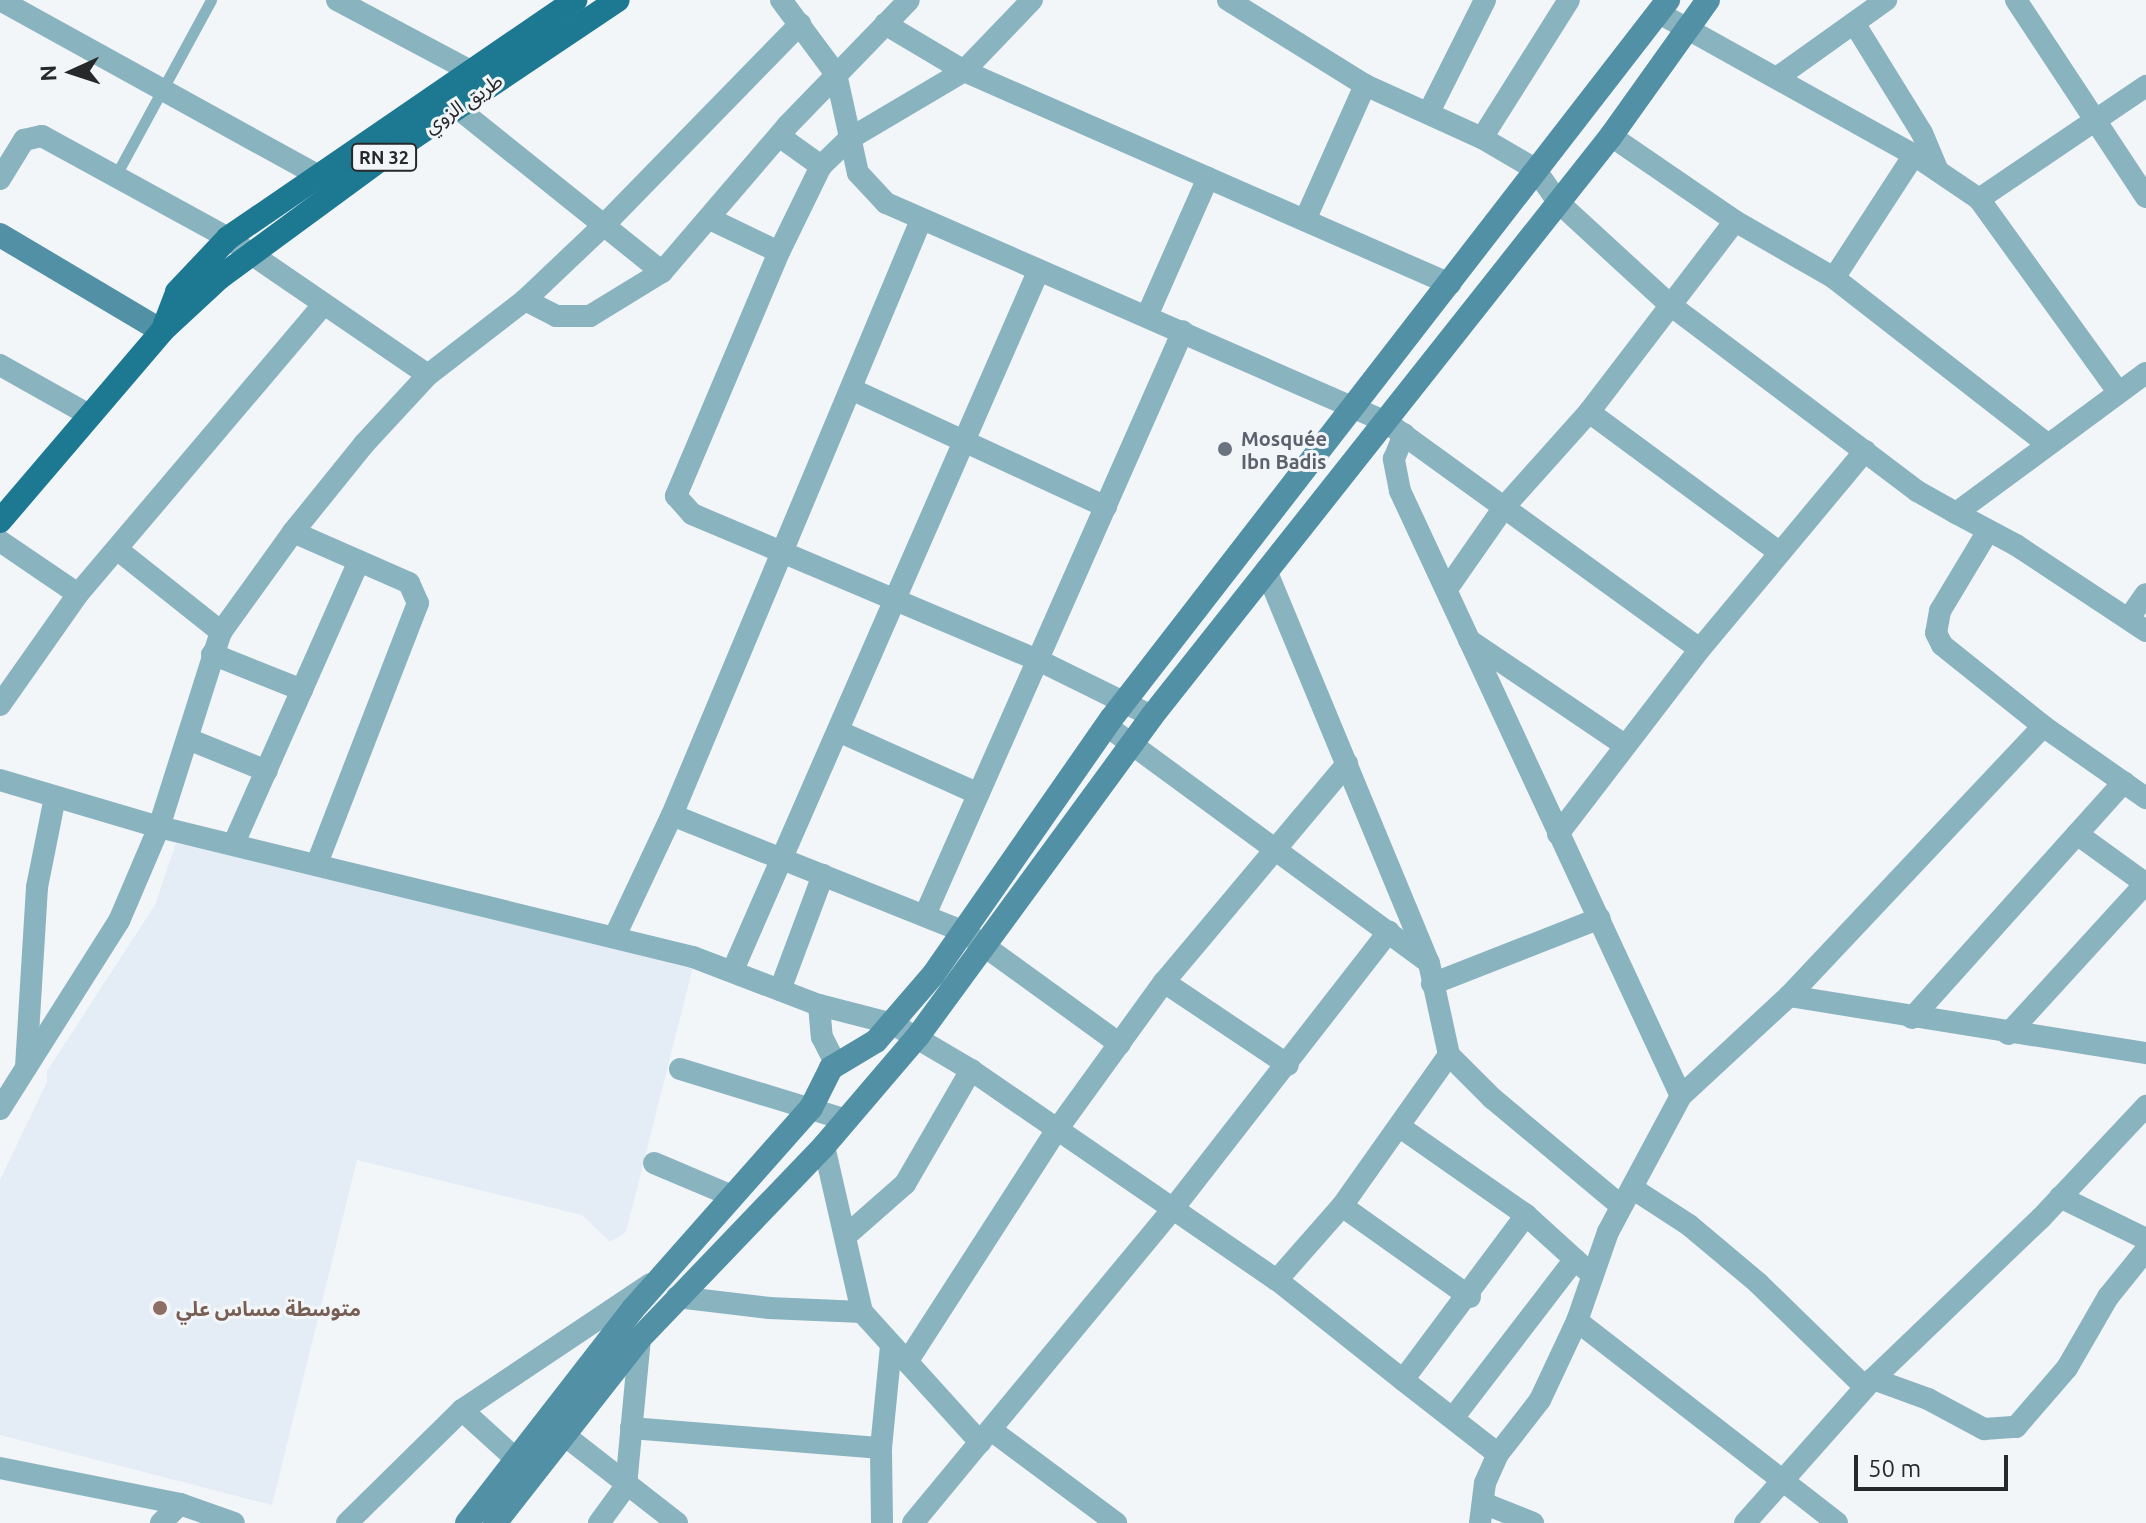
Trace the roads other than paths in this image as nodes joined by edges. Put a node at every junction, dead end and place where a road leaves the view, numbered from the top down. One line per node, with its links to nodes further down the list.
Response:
1 (0, 0): 27 (street)
2 (211, 0): 27 (lane)
3 (337, 0): 20 (street)
4 (575, 0): 20 (main road, طريق الزوي / RN 32)
5 (618, 0): 24 (main road, طريق الزوي / RN 32)
6 (781, 0): 17 (street)
7 (909, 0): 18 (street)
8 (1032, 0): 21 (street)
9 (1228, 0): 25 (street)
10 (1485, 0): 29 (street)
11 (1569, 0): 33 (street)
12 (1708, 0): 19 (street)
13 (1886, 0): 16 (street)
14 (2016, 0): 30 (street)
15 (1663, 6): 19 (street); 37 (street)
16 (1854, 23): 23 (street); 38 (street)
17 (800, 24): 22 (street); 50 (street)
18 (885, 24): 21 (street); 22 (street)
19 (1688, 31): 23 (street); 32 (street)
20 (472, 71): 24 (street); 28 (main road, طريق الزوي / RN 32)
21 (964, 71): 34 (street); 40 (street)
22 (836, 74): 31 (street); 34 (street)
23 (1778, 77): 35 (street)
24 (494, 83): 28 (main road, طريق الزوي / RN 32)
25 (1365, 85): 29 (street); 48 (street)
26 (2146, 86): 30 (street)
27 (160, 90): 39 (lane); 42 (street)
28 (448, 101): 42 (main road, طريق الزوي / RN 32); 50 (street)
29 (1429, 112): 33 (street)
30 (2095, 122): 43 (street); 44 (street)
31 (779, 136): 36 (street); 46 (street)
32 (1611, 136): 45 (street); 49 (street)
33 (1482, 138): 37 (street)
34 (849, 139): 36 (street); 47 (street)
35 (1914, 155): 38 (street); 57 (street)
36 (821, 166): 53 (street)
37 (1535, 169): 45 (street); 58 (street)
38 (1938, 172): 44 (street)
39 (116, 175): 41 (street); 52 (street)
40 (1208, 178): 48 (street); 62 (street)
41 (0, 179)
42 (330, 182): 52 (main road, طريق الزوي / RN 32); 54 (main road, طريق الزوي / RN 32)
43 (2146, 197)
44 (1979, 199): 69 (street)
45 (1558, 202): 60 (street); 73 (street)
46 (710, 219): 53 (street); 55 (street)
47 (921, 220): 56 (street); 68 (street)
48 (1305, 220): 58 (street)
49 (1735, 221): 57 (street); 60 (street)
50 (604, 225): 55 (street); 59 (street)
51 (0, 235): 63 (street)
52 (228, 238): 54 (street); 63 (main road, طريق الزوي / RN 32)
53 (779, 252): 86 (street)
54 (248, 254): 61 (street); 63 (main road, طريق الزوي / RN 32)
55 (662, 272): 59 (street)
56 (1038, 272): 62 (street); 74 (street)
57 (1834, 278): 75 (street)
58 (1450, 284): 70 (street)
59 (525, 300): 66 (street)
60 (1669, 304): 71 (street); 76 (street)
61 (322, 306): 66 (street); 84 (street)
62 (1147, 316): 64 (street)
63 (162, 331): 72 (main road, طريق الزوي / RN 32)
64 (1183, 331): 70 (street); 78 (street)
65 (0, 365): 72 (street)
66 (428, 375): 82 (street)
67 (2143, 379): 69 (street)
68 (851, 389): 74 (street); 86 (street)
69 (2118, 392): 75 (street)
70 (1354, 404): 73 (street); 100 (street)
71 (1589, 412): 77 (street); 85 (street)
72 (91, 416): 80 (main road, طريق الزوي / RN 32)
73 (1395, 428): 77 (street); 88 (street); 89 (street)
74 (965, 443): 78 (street); 92 (street)
75 (2047, 444): 79 (street)
76 (1865, 451): 79 (street); 85 (street)
77 (1505, 506): 89 (street); 96 (street)
78 (1106, 507): 98 (street)
79 (1956, 513): 81 (street)
80 (0, 521)
81 (1988, 531): 93 (street); 104 (street)
82 (293, 532): 87 (street); 94 (street)
83 (0, 541): 90 (street)
84 (118, 550): 90 (street); 94 (street)
85 (1780, 553): 96 (street)
86 (783, 554): 92 (street); 116 (street)
87 (359, 561): 99 (street); 123 (street)
88 (1266, 570): 102 (street); 109 (street)
89 (1447, 589): 95 (street)
90 (78, 594): 101 (street)
91 (2146, 594): 93 (street)
92 (897, 601): 98 (street); 105 (street)
93 (2138, 624)
94 (221, 632): 97 (street)
95 (1468, 639): 108 (street); 118 (street)
96 (1700, 649): 108 (street)
97 (212, 654): 99 (street); 106 (street)
98 (1038, 660): 100 (street); 113 (street)
99 (302, 690): 110 (street)
100 (1127, 702): 102 (street); 103 (street)
101 (0, 705)
102 (1152, 716): 107 (street)
103 (1107, 726): 107 (street); 130 (street)
104 (2043, 726): 112 (street); 135 (street)
105 (838, 731): 113 (street); 122 (street)
106 (188, 739): 110 (street); 117 (street)
107 (1132, 743): 121 (street); 130 (street)
108 (1623, 744): 118 (street)
109 (1347, 764): 121 (street); 132 (street)
110 (267, 771): 120 (street)
111 (0, 780): 114 (street)
112 (2124, 782): 115 (street); 119 (street)
113 (979, 794): 126 (street)
114 (55, 797): 117 (street); 146 (street)
115 (2146, 798)
116 (672, 815): 122 (street); 129 (street)
117 (159, 827): 120 (street); 146 (street)
118 (1558, 834): 127 (street)
119 (2077, 834): 125 (street); 137 (street)
120 (234, 843): 123 (street)
121 (1272, 848): 128 (street); 133 (street)
122 (780, 860): 124 (street); 131 (street)
123 (317, 863): 129 (street)
124 (823, 875): 126 (street); 134 (street)
125 (2146, 884): 139 (street)
126 (925, 915): 130 (street)
127 (1600, 918): 132 (street); 149 (street)
128 (1389, 931): 132 (street); 145 (street)
129 (615, 936): 131 (street)
130 (974, 939): 138 (street); 140 (street); 141 (street)
131 (733, 970): 134 (street)
132 (1430, 973): 143 (street)
133 (1164, 982): 141 (street); 145 (street)
134 (780, 990): 136 (street)
135 (1789, 996): 137 (street); 149 (street)
136 (819, 1005): 138 (street); 144 (street)
137 (1912, 1018): 139 (street)
138 (893, 1024): 140 (street); 144 (street)
139 (2008, 1034): 142 (street)
140 (918, 1036): 148 (street); 153 (street)
141 (1120, 1044): 155 (street)
142 (2146, 1053)
143 (1449, 1055): 154 (street); 159 (street)
144 (836, 1064): 151 (street)
145 (1288, 1065): 162 (street)
146 (26, 1068): 152 (street)
147 (680, 1069): 151 (street)
148 (971, 1070): 155 (street); 164 (street)
149 (1681, 1096): 159 (street)
150 (2146, 1106): 160 (street)
151 (811, 1108): 153 (street); 158 (street)
152 (0, 1109)
153 (844, 1119): 156 (street)
154 (1400, 1127): 161 (street); 163 (street)
155 (1056, 1131): 162 (street); 175 (street)
156 (824, 1146): 164 (street); 170 (street)
157 (654, 1163): 158 (street)
158 (732, 1196): 168 (street)
159 (1626, 1197): 167 (street); 177 (street)
160 (2060, 1197): 165 (street); 177 (street)
161 (1342, 1206): 169 (street); 171 (street)
162 (1172, 1210): 169 (street); 182 (street)
163 (1526, 1215): 167 (street); 171 (street)
164 (848, 1234): 172 (street)
165 (2146, 1239)
166 (2146, 1250): 177 (street)
167 (1583, 1266): 173 (street); 179 (street)
168 (664, 1274): 178 (street); 181 (street)
169 (1277, 1280): 176 (street)
170 (677, 1297): 172 (street); 174 (street)
171 (1470, 1297): 176 (street)
172 (862, 1312): 175 (street)
173 (1577, 1321): 184 (street); 187 (street)
174 (640, 1338): 180 (street); 181 (street)
175 (899, 1354): 182 (street); 183 (street)
176 (1403, 1380): 179 (street)
177 (1869, 1383): 187 (street)
178 (462, 1410): 186 (street); 193 (street)
179 (1453, 1418): 184 (street)
180 (631, 1428): 183 (street); 188 (street)
181 (556, 1431): 186 (street); 188 (street)
182 (986, 1436): 199 (street); 200 (street)
183 (881, 1448): 198 (street)
184 (1498, 1454): 190 (street)
185 (0, 1468): 189 (street)
186 (526, 1468): 194 (street); 195 (street)
187 (1780, 1482): 202 (street); 203 (street)
188 (626, 1486): 196 (street); 197 (street)
189 (180, 1504): 191 (street); 192 (street)
190 (1482, 1513): 201 (street)
191 (227, 1522)
192 (161, 1523)
193 (347, 1523)
194 (467, 1523)
195 (495, 1523)
196 (599, 1523)
197 (677, 1523)
198 (882, 1523)
199 (913, 1523)
200 (1116, 1523)
201 (1533, 1523)
202 (1745, 1523)
203 (1837, 1523)

